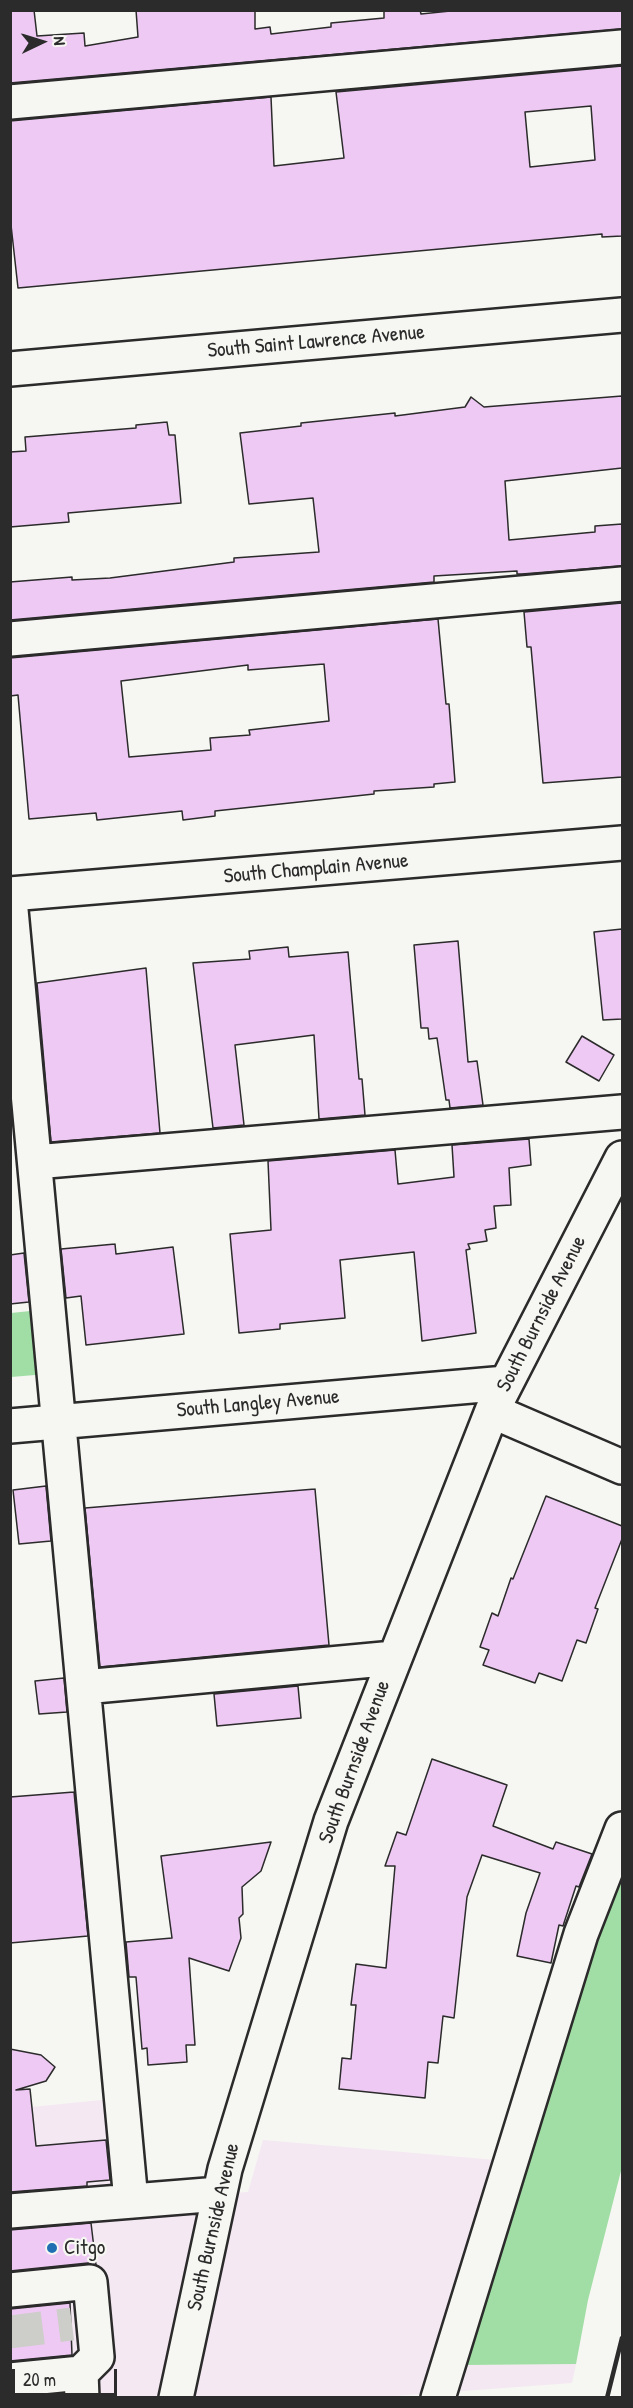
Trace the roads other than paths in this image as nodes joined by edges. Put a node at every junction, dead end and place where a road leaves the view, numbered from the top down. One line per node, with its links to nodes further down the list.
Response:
1 (622, 47): 2 (street)
2 (10, 102)
3 (622, 315): 4 (street, South Saint Lawrence Avenue)
4 (10, 369)
5 (622, 584): 6 (street)
6 (10, 639)
7 (622, 843): 8 (street, South Champlain Avenue)
8 (10, 894)
9 (10, 899): 12 (street)
10 (622, 1112): 12 (street)
11 (622, 1158): 13 (street, South Burnside Avenue)
12 (35, 1162): 14 (street)
13 (499, 1397): 14 (street, South Langley Avenue); 16 (street, South Langley Avenue); 17 (street, South Burnside Avenue)
14 (59, 1421): 15 (street, South Langley Avenue); 18 (street)
15 (10, 1426)
16 (622, 1467)
17 (393, 1658): 18 (street); 20 (street, South Burnside Avenue)
18 (84, 1687): 21 (street)
19 (622, 1829): 27 (street)
20 (219, 2194): 21 (street); 26 (street, South Burnside Avenue)
21 (131, 2201): 22 (street)
22 (10, 2211)
23 (10, 2290): 25 (street)
24 (10, 2380): 25 (street)
25 (81, 2385)
26 (176, 2397)
27 (438, 2397)

